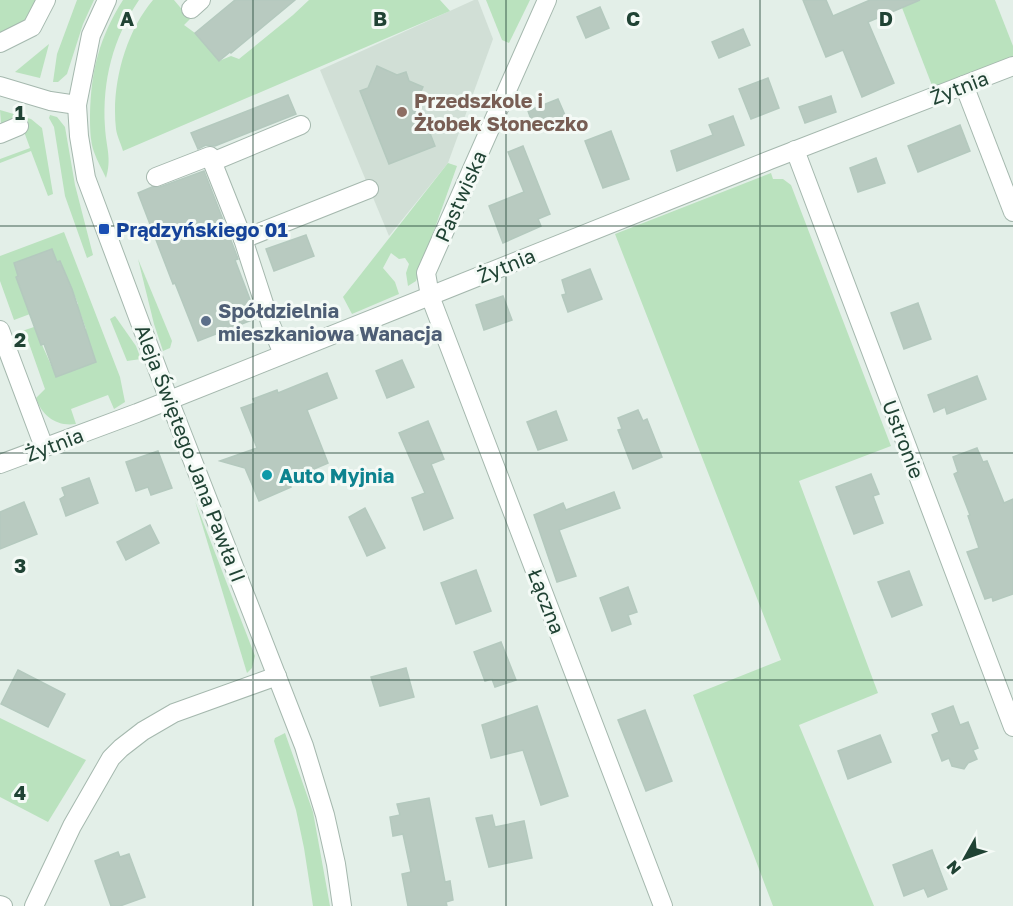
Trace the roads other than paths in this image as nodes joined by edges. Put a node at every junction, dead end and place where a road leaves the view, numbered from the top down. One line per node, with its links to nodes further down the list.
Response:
1 (46, 0): 4 (street)
2 (107, 0): 8 (street, Aleja Świętego Jana Pawła II)
3 (546, 0): 18 (street, Pastwiska)
4 (0, 43)
5 (1013, 66): 6 (street, Żytnia)
6 (964, 85): 12 (street, Żytnia); 16 (street)
7 (0, 86): 8 (street)
8 (77, 105): 21 (street, Aleja Świętego Jana Pawła II)
9 (301, 125): 13 (street)
10 (19, 126): 11 (street)
11 (0, 134)
12 (795, 150): 18 (street, Żytnia); 25 (street, Ustronie)
13 (212, 162): 14 (street); 17 (street)
14 (156, 177)
15 (369, 189): 17 (street)
16 (1013, 212)
17 (243, 239): 20 (street)
18 (430, 296): 20 (street, Żytnia); 28 (street, Łączna)
19 (0, 330): 22 (street)
20 (283, 354): 21 (street, Żytnia)
21 (169, 400): 22 (street, Żytnia); 24 (street, Aleja Świętego Jana Pawła II)
22 (44, 447): 23 (street, Żytnia)
23 (0, 464)
24 (277, 676): 26 (street); 27 (street, Aleja Świętego Jana Pawła II)
25 (1013, 728)
26 (34, 906)
27 (342, 906)
28 (663, 906)

